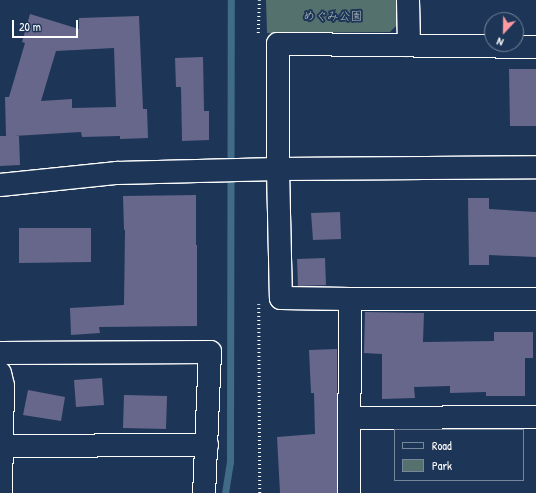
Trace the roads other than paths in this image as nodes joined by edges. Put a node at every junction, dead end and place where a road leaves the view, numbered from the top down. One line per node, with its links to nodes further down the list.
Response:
1 (408, 0): 2 (street)
2 (409, 44): 3 (street); 5 (street)
3 (536, 47)
4 (536, 167): 5 (street)
5 (278, 169): 6 (street); 8 (street)
6 (0, 185)
7 (536, 298): 8 (street)
8 (350, 300): 12 (street)
9 (0, 353): 13 (street)
10 (0, 374): 14 (street)
11 (536, 417): 12 (street)
12 (349, 418): 17 (street)
13 (206, 445): 14 (street); 16 (street)
14 (2, 446): 15 (street)
15 (1, 493)
16 (204, 493)
17 (349, 493)

